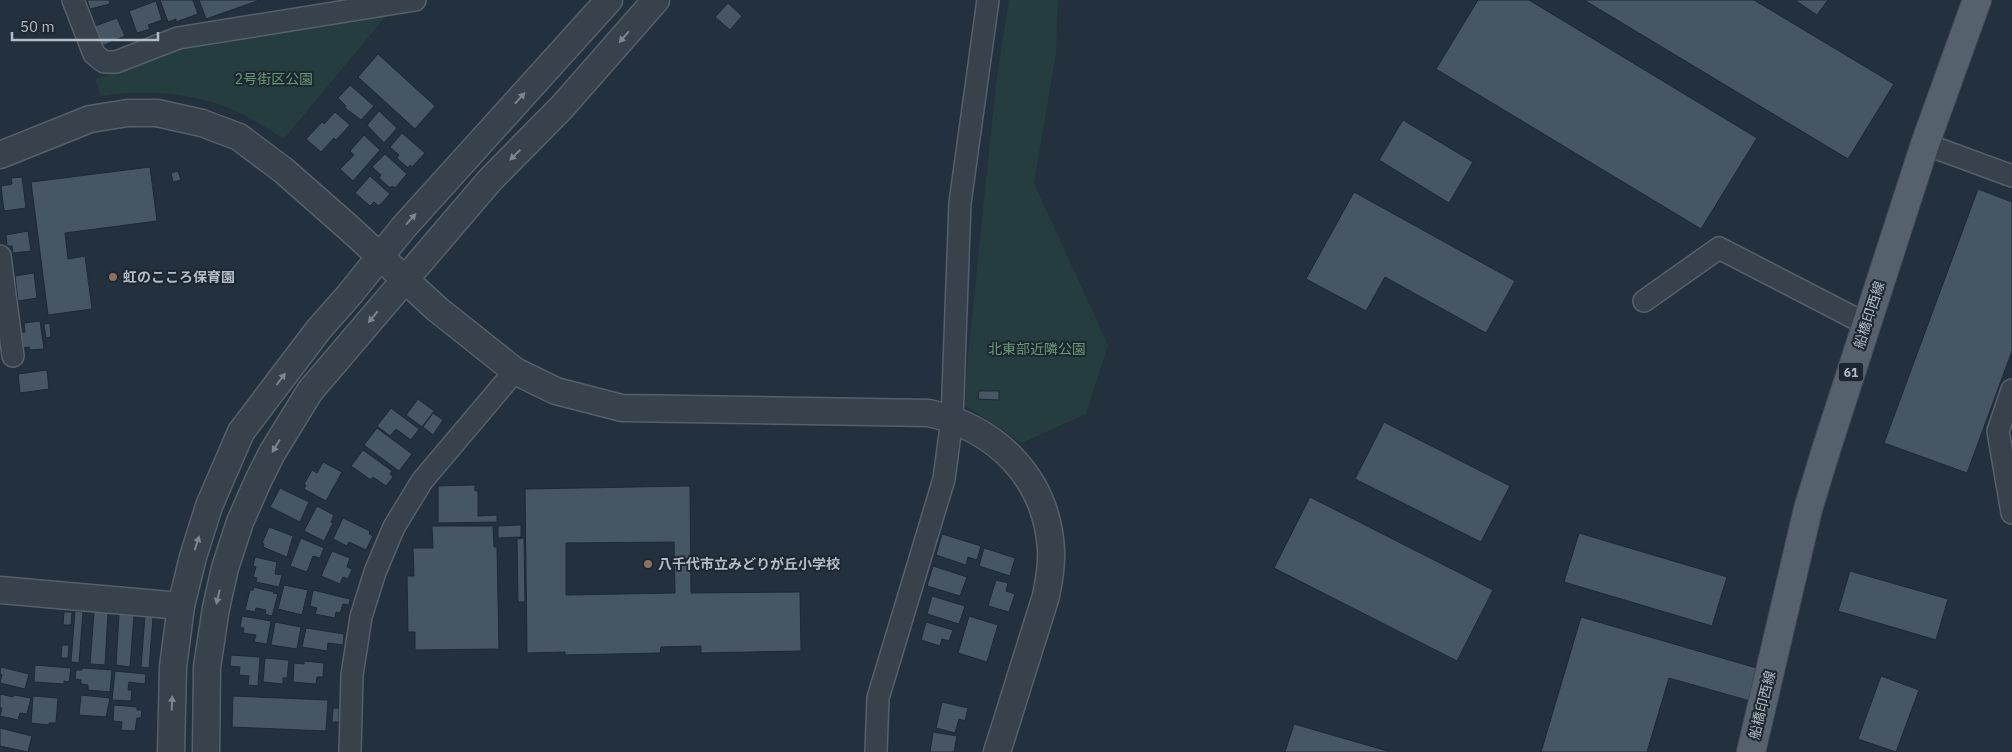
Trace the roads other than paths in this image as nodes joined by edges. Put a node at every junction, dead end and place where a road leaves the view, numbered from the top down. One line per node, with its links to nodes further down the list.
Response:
1 (74, 0): 2 (street)
2 (415, 0)
3 (609, 0): 11 (street, one-way to 3)
4 (656, 0): 12 (street, one-way to 12)
5 (988, 0): 18 (street)
6 (1977, 0): 7 (main road, 船橋印西線 / 61)
7 (1925, 144): 9 (street); 14 (main road, 船橋印西線 / 61)
8 (0, 155): 11 (street)
9 (2012, 176)
10 (0, 256): 15 (street)
11 (380, 257): 12 (street); 21 (street, one-way to 11)
12 (405, 279): 16 (street); 23 (street, one-way to 23)
13 (1644, 301): 14 (street)
14 (1866, 324): 27 (main road, 船橋印西線 / 61)
15 (13, 356)
16 (515, 371): 18 (street); 24 (street)
17 (2012, 390): 19 (street)
18 (952, 418): 25 (street); 26 (street)
19 (2012, 513)
20 (0, 590): 21 (street)
21 (181, 606): 22 (street, one-way to 21)
22 (171, 752)
23 (206, 752)
24 (350, 752)
25 (876, 752)
26 (997, 752)
27 (1751, 752)

